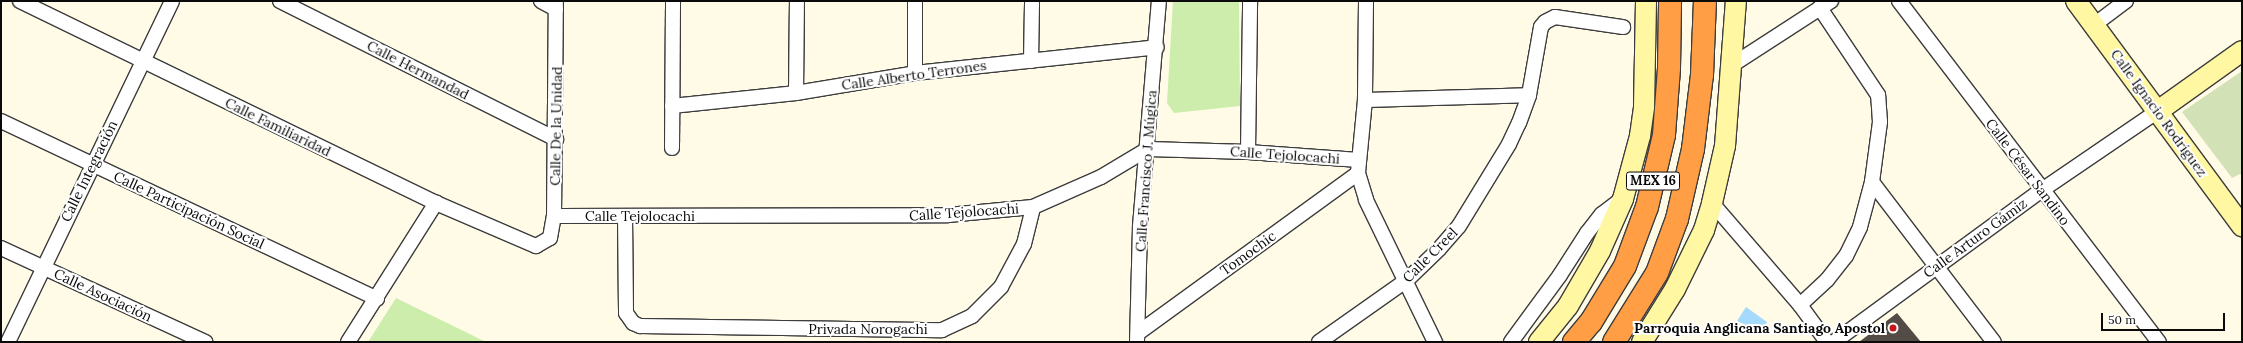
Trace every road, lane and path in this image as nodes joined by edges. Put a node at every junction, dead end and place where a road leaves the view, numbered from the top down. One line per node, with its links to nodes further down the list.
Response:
1 (20, 1): 25 (street, Calle Familiaridad)
2 (172, 1): 25 (street, Calle Integración)
3 (280, 1): 35 (street, Calle Hermandad)
4 (541, 1): 19 (street)
5 (674, 1): 32 (street)
6 (797, 1): 29 (street)
7 (915, 1): 28 (street)
8 (1032, 1): 26 (street)
9 (1159, 1): 23 (street, Calle Francisco J. Múgica)
10 (1250, 1): 38 (street)
11 (1366, 1): 31 (street)
12 (1646, 1): 43 (main road)
13 (1670, 1): 66 (highway, MEX 16)
14 (1705, 1): 67 (highway, MEX 16)
15 (1736, 1): 27 (main road)
16 (1899, 1): 42 (street, Calle César Sandino)
17 (2076, 1): 21 (main road, Calle Ignacio Rodríguez)
18 (2126, 1): 21 (street)
19 (556, 5): 35 (street, Calle De la Unidad)
20 (1826, 5): 27 (street); 41 (street)
21 (2094, 25): 33 (main road, Calle Ignacio Rodríguez)
22 (1623, 27): 30 (street, Calle Creel)
23 (1157, 47): 26 (street, Calle Alberto Terrones); 37 (street, Calle Francisco J. Múgica)
24 (2242, 51): 33 (main road)
25 (142, 60): 39 (street, Calle Integración); 45 (street, Calle Familiaridad)
26 (1031, 60): 28 (street, Calle Alberto Terrones)
27 (1732, 65): 44 (main road)
28 (915, 73): 29 (street, Calle Alberto Terrones)
29 (796, 93): 32 (street, Calle Alberto Terrones)
30 (1529, 95): 31 (street); 54 (street, Calle Creel)
31 (1365, 100): 40 (street)
32 (672, 106): 36 (street)
33 (2158, 111): 42 (street, Calle Arturo Gámiz); 49 (main road, Calle Ignacio Rodríguez)
34 (1, 121): 39 (street, Calle Participación Social)
35 (556, 139): 47 (street, Calle De la Unidad)
36 (672, 148)
37 (1148, 149): 38 (street, Calle Tejolocachi); 46 (street, Calle Tejolocachi); 58 (street, Calle Francisco J. Múgica)
38 (1248, 152): 40 (street, Calle Tejolocachi)
39 (93, 165): 53 (street, Calle Integración); 55 (street, Calle Participación Social)
40 (1358, 167): 54 (street); 58 (street, Tomochic)
41 (1872, 182): 52 (street); 56 (street)
42 (2042, 190): 52 (street, Calle Arturo Gámiz); 72 (street, Calle César Sandino)
43 (1622, 199): 57 (street); 65 (main road)
44 (1712, 203): 56 (street); 68 (main road)
45 (436, 204): 50 (street, Calle Familiaridad); 55 (street)
46 (1033, 207): 48 (street, Calle Tejolocachi); 48 (street, Privada Norogachi)
47 (554, 216): 48 (street, Calle Tejolocachi); 50 (street, Calle De la Unidad)
48 (625, 216)
49 (2242, 226)
50 (540, 245)
51 (1, 248): 53 (street, Calle Asociación)
52 (1935, 266): 70 (street, Calle Arturo Gámiz); 71 (street)
53 (43, 267): 59 (street, Calle Integración); 60 (street, Calle Asociación)
54 (1407, 280): 62 (street, Calle Creel); 63 (street)
55 (377, 299): 61 (street)
56 (1800, 304): 69 (street)
57 (1523, 329): 64 (street); 65 (street)
58 (1138, 338)
59 (8, 342)
60 (205, 342)
61 (348, 342)
62 (1319, 342)
63 (1435, 342)
64 (1511, 342)
65 (1539, 342)
66 (1574, 342)
67 (1614, 342)
68 (1642, 342)
69 (1827, 342)
70 (1834, 342)
71 (1994, 342)
72 (2159, 342)

